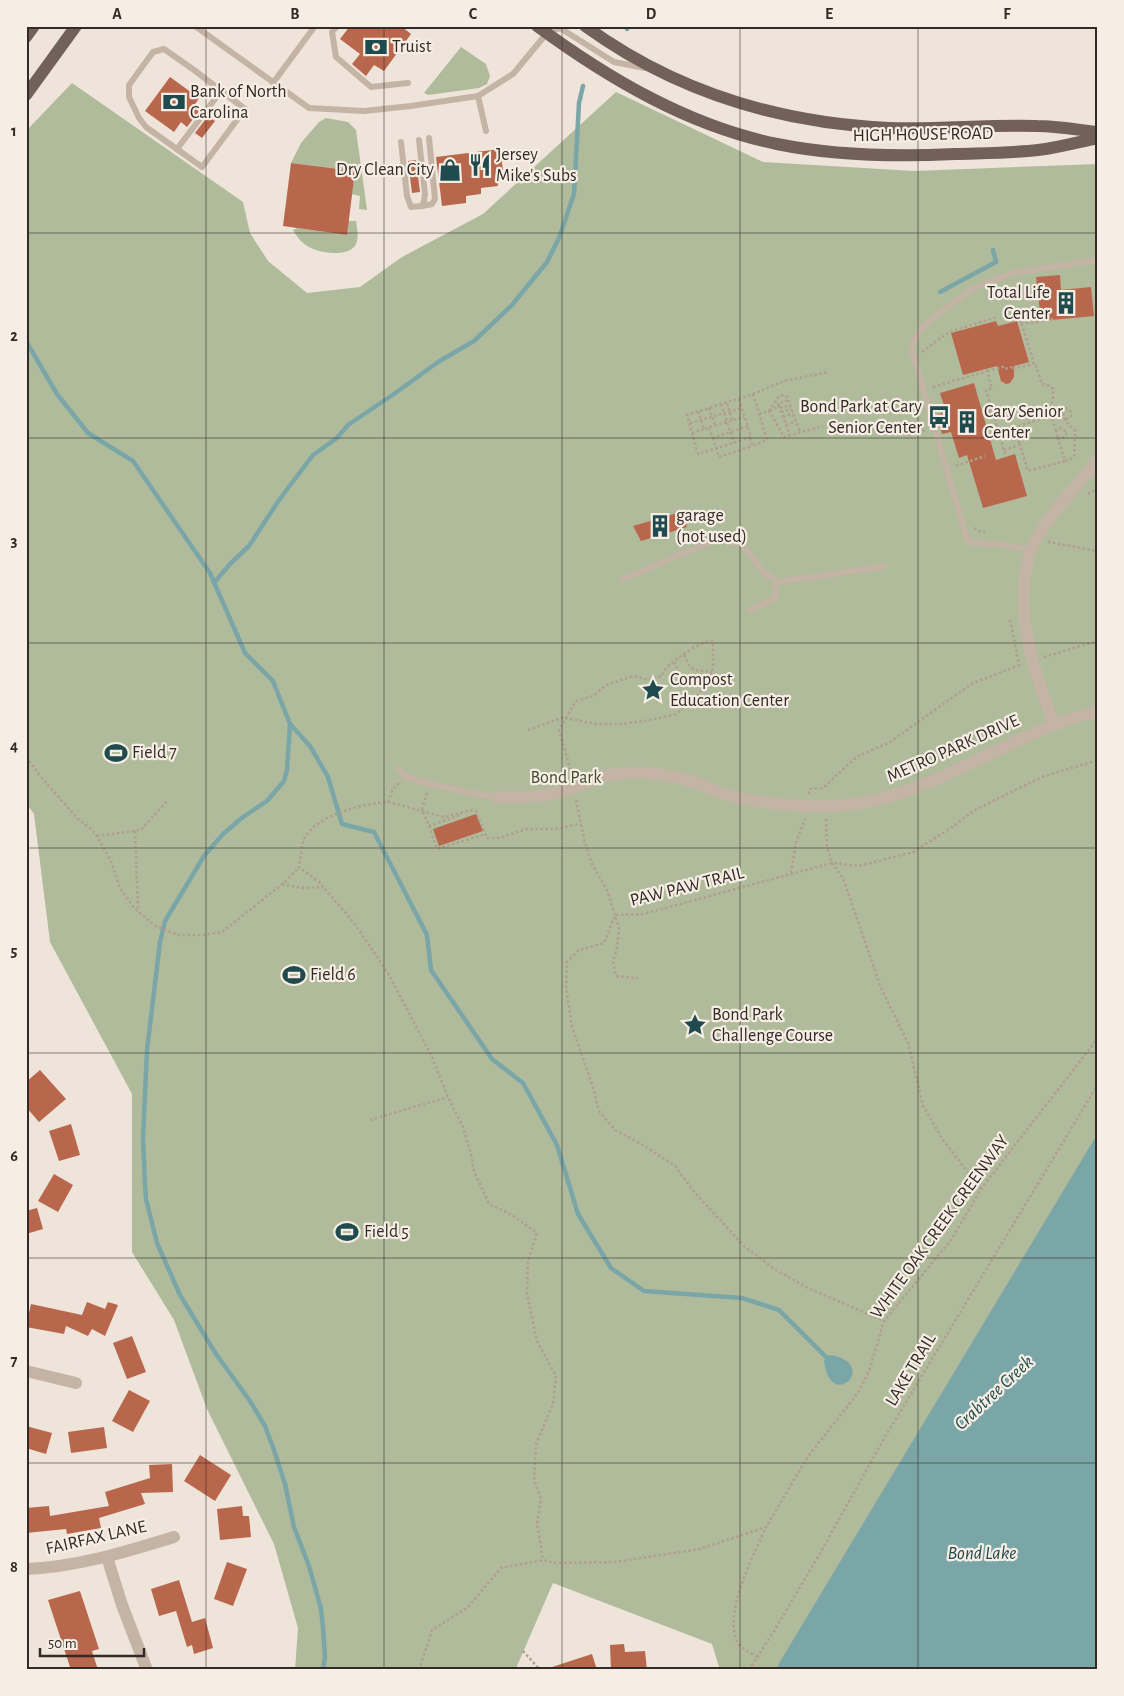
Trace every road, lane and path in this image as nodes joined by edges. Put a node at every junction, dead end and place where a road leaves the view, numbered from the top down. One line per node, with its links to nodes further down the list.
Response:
1 (34, 26): 8 (main road)
2 (76, 26): 13 (main road)
3 (195, 26): 10 (lane)
4 (315, 26): 10 (lane)
5 (337, 26): 11 (lane)
6 (585, 26): 9 (main road, HIGH HOUSE ROAD)
7 (542, 30): 9 (lane); 14 (lane); 18 (main road, HIGH HOUSE ROAD)
8 (26, 36)
9 (656, 70): 16 (main road, HIGH HOUSE ROAD)
10 (273, 83): 14 (lane)
11 (408, 83)
12 (221, 91): 21 (lane); 21 (lane); 21 (lane)
13 (26, 95)
14 (478, 96): 15 (lane)
15 (486, 131)
16 (1098, 132)
17 (429, 138): 22 (lane)
18 (1098, 138)
19 (419, 140): 22 (lane)
20 (401, 142): 22 (lane)
21 (177, 150)
22 (422, 206)
23 (1098, 260): 92 (lane)
24 (997, 317): 26 (path)
25 (1054, 319): 27 (path)
26 (920, 354)
27 (1034, 363): 28 (path); 52 (path)
28 (987, 371): 31 (path); 46 (path)
29 (828, 372): 32 (path)
30 (933, 381): 31 (path)
31 (932, 387): 33 (path)
32 (753, 394): 34 (path); 49 (path)
33 (934, 394)
34 (739, 398): 36 (path); 40 (path)
35 (788, 400): 38 (path); 41 (path); 45 (path)
36 (727, 402): 37 (path); 44 (path)
37 (721, 404): 39 (path); 47 (path)
38 (790, 405): 41 (path); 42 (path)
39 (709, 408): 43 (path); 51 (path)
40 (742, 408): 44 (path); 53 (path)
41 (780, 409): 42 (path); 45 (path); 54 (path)
42 (791, 409): 50 (path)
43 (698, 411): 55 (path); 60 (path)
44 (729, 411): 47 (path); 56 (path)
45 (769, 411): 49 (path); 74 (path)
46 (992, 411): 48 (path); 73 (path)
47 (724, 413): 51 (path); 58 (path)
48 (983, 413)
49 (759, 414): 81 (path)
50 (793, 414): 54 (path); 59 (path)
51 (712, 416): 55 (path); 62 (path)
52 (1051, 416): 65 (path); 69 (path)
53 (745, 417): 56 (path); 63 (path)
54 (783, 418): 61 (path)
55 (701, 420): 60 (path); 67 (path)
56 (732, 420): 58 (path)
57 (1065, 420): 57 (path); 88 (path)
58 (727, 422): 62 (path); 71 (path)
59 (796, 422): 61 (path); 72 (path)
60 (690, 423): 70 (path)
61 (786, 425): 74 (path)
62 (715, 426): 66 (path)
63 (748, 426): 71 (path); 77 (path)
64 (823, 426): 72 (path)
65 (1014, 427): 73 (path); 80 (path)
66 (709, 428): 67 (path); 76 (path)
67 (704, 429): 70 (path)
68 (925, 430): 75 (path)
69 (1056, 430): 78 (path); 78 (path)
70 (692, 432): 82 (path)
71 (730, 432): 76 (path); 79 (path)
72 (800, 432): 74 (path)
73 (999, 432): 83 (path)
74 (790, 435)
75 (908, 435)
76 (712, 438): 82 (path)
77 (750, 438): 79 (path); 81 (path)
78 (1058, 439): 88 (path)
79 (734, 443): 82 (path)
80 (1020, 445): 83 (path); 88 (path)
81 (752, 446): 82 (path)
82 (716, 449)
83 (1004, 450): 85 (path)
84 (985, 456): 87 (path)
85 (1006, 457)
86 (1098, 458): 92 (street)
87 (953, 460)
88 (1065, 461)
89 (973, 527): 90 (path)
90 (987, 532)
91 (1046, 542): 93 (path)
92 (1032, 550): 100 (street)
93 (1098, 551)
94 (884, 566): 96 (lane)
95 (622, 579): 96 (lane)
96 (777, 582): 97 (lane)
97 (750, 610)
98 (1098, 642): 100 (path)
99 (684, 654): 101 (path); 102 (path); 102 (path)
100 (1032, 661): 106 (street); 119 (path)
101 (674, 662): 103 (path); 105 (path)
102 (712, 672): 105 (path)
103 (681, 676)
104 (1098, 712): 106 (street, METRO PARK DRIVE)
105 (565, 717): 107 (path); 113 (path)
106 (1054, 725): 119 (street, METRO PARK DRIVE)
107 (528, 730)
108 (26, 757): 125 (path)
109 (1098, 760): 126 (path, PAW PAW TRAIL)
110 (399, 769): 111 (lane)
111 (406, 777): 112 (lane); 116 (path)
112 (430, 784): 114 (lane); 117 (path)
113 (574, 787): 114 (street, METRO PARK DRIVE); 119 (street, METRO PARK DRIVE); 121 (path)
114 (498, 797)
115 (167, 800): 123 (path)
116 (388, 802): 117 (path); 127 (path)
117 (422, 810): 118 (path); 122 (path)
118 (472, 810): 122 (path); 124 (path)
119 (808, 815): 128 (path)
120 (819, 818): 126 (path)
121 (580, 824): 124 (path); 132 (path)
122 (429, 826): 124 (path)
123 (136, 831): 125 (path); 131 (path)
124 (486, 834)
125 (98, 836): 131 (path)
126 (832, 863): 128 (path, PAW PAW TRAIL); 138 (path)
127 (299, 866): 129 (path); 130 (path)
128 (791, 873): 132 (path, PAW PAW TRAIL)
129 (282, 884): 130 (path); 131 (path)
130 (323, 887): 136 (path)
131 (138, 911)
132 (615, 915): 133 (path); 139 (path, PAW PAW TRAIL)
133 (637, 978)
134 (1098, 1038): 138 (path, WHITE OAK CREEK GREENWAY)
135 (1098, 1084): 148 (path, LAKE TRAIL)
136 (448, 1097): 137 (path); 145 (path)
137 (370, 1120)
138 (982, 1189): 139 (path, WHITE OAK CREEK GREENWAY)
139 (884, 1321): 142 (path, WHITE OAK CREEK GREENWAY)
140 (26, 1371): 141 (street)
141 (76, 1383)
142 (766, 1527): 145 (path); 148 (path, WHITE OAK CREEK GREENWAY)
143 (174, 1537): 144 (street, FAIRFAX LANE)
144 (107, 1557): 146 (street, FAIRFAX LANE); 149 (street)
145 (543, 1560): 150 (path)
146 (26, 1569)
147 (523, 1651): 151 (path)
148 (757, 1657): 152 (path, LAKE TRAIL)
149 (146, 1670)
150 (419, 1670)
151 (540, 1670)
152 (749, 1670)

